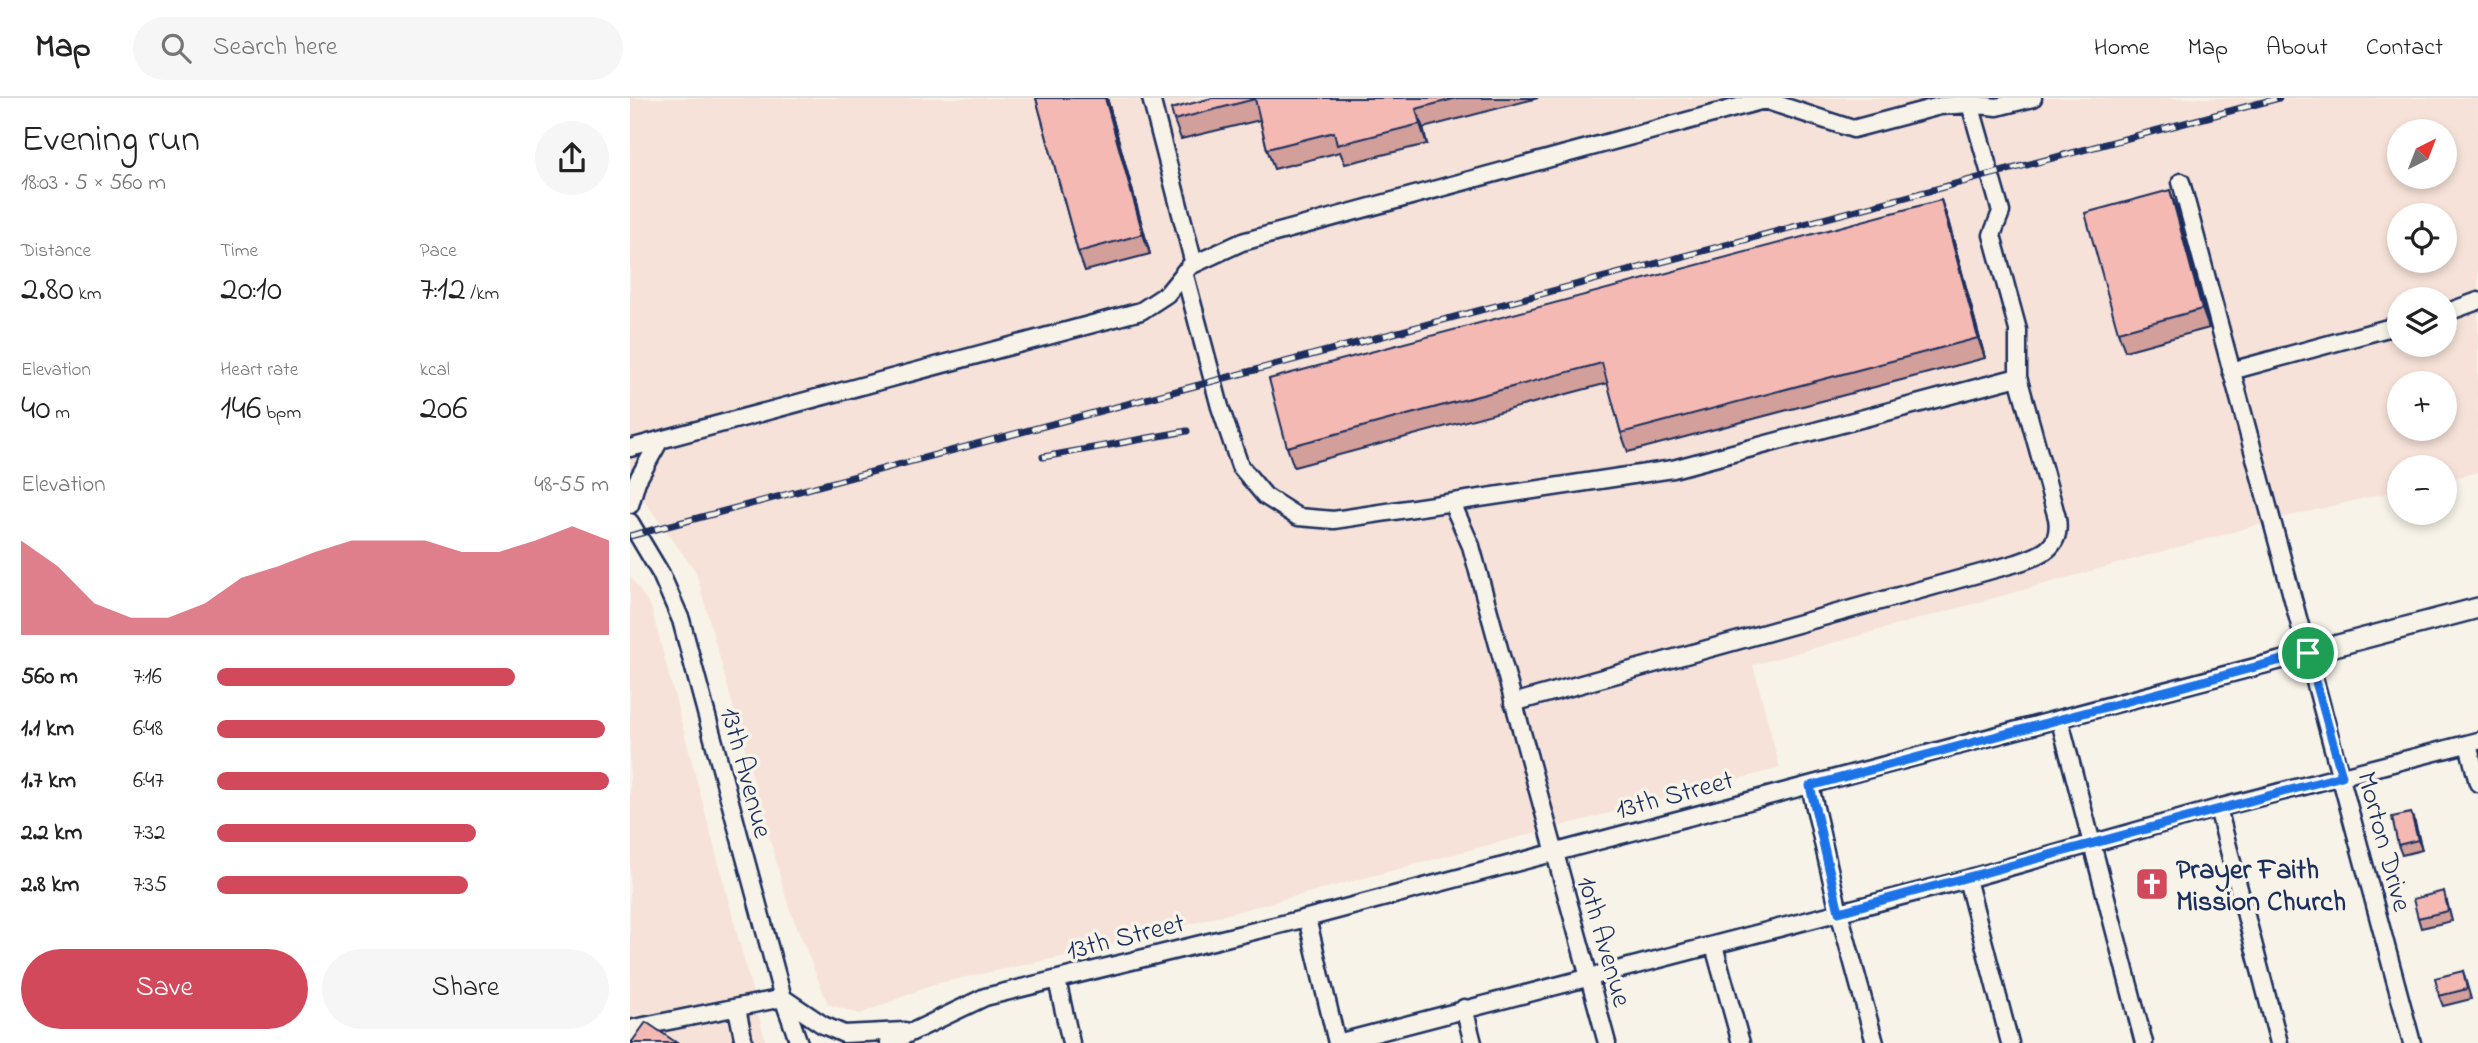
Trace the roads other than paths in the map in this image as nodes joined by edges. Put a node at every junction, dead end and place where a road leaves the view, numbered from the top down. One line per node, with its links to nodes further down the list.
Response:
1 (1151, 98): 5 (street)
2 (2033, 98): 3 (street)
3 (1970, 104): 5 (street); 10 (street)
4 (2181, 182): 9 (street, Morton Drive)
5 (1189, 268): 11 (street); 13 (street)
6 (2478, 302): 7 (street)
7 (2457, 309)
8 (2387, 328): 9 (street)
9 (2231, 371): 17 (street, Morton Drive)
10 (2018, 377): 13 (street); 18 (street)
11 (660, 440): 12 (street); 14 (street)
12 (630, 448)
13 (1452, 503): 18 (street, 10th Avenue)
14 (630, 505)
15 (630, 523): 33 (street, 13th Avenue)
16 (2478, 608): 17 (main road, 13th Street)
17 (2308, 653): 19 (street, 13th Street); 21 (street, Morton Drive)
18 (1513, 703): 26 (street, 10th Avenue)
19 (2060, 721): 23 (street, 13th Street); 25 (street)
20 (2473, 743): 21 (street); 22 (street)
21 (2342, 776): 24 (street); 50 (street, Morton Drive)
22 (2478, 783)
23 (1810, 786): 26 (street, 13th Street); 28 (street)
24 (2218, 808): 25 (street); 49 (street)
25 (2091, 844): 27 (street); 48 (street)
26 (1553, 854): 29 (street, 13th Street); 31 (street, 10th Avenue)
27 (1967, 879): 28 (street); 47 (street)
28 (1839, 912): 30 (street); 46 (street)
29 (1307, 918): 32 (street, 13th Street); 42 (street)
30 (1714, 946): 31 (street); 45 (street)
31 (1589, 976): 35 (street); 44 (street, 10th Avenue)
32 (1057, 981): 36 (street, 13th Street); 41 (street)
33 (783, 998): 34 (street); 36 (street); 39 (street, 13th Avenue)
34 (737, 1008): 37 (street); 38 (street)
35 (1464, 1008): 42 (street); 43 (street)
36 (914, 1030): 40 (street, 13th Street)
37 (630, 1033)
38 (741, 1040)
39 (799, 1043)
40 (889, 1043)
41 (1071, 1043)
42 (1336, 1043)
43 (1474, 1043)
44 (1607, 1043)
45 (1741, 1043)
46 (1875, 1043)
47 (2010, 1043)
48 (2144, 1043)
49 (2279, 1043)
50 (2412, 1043)

